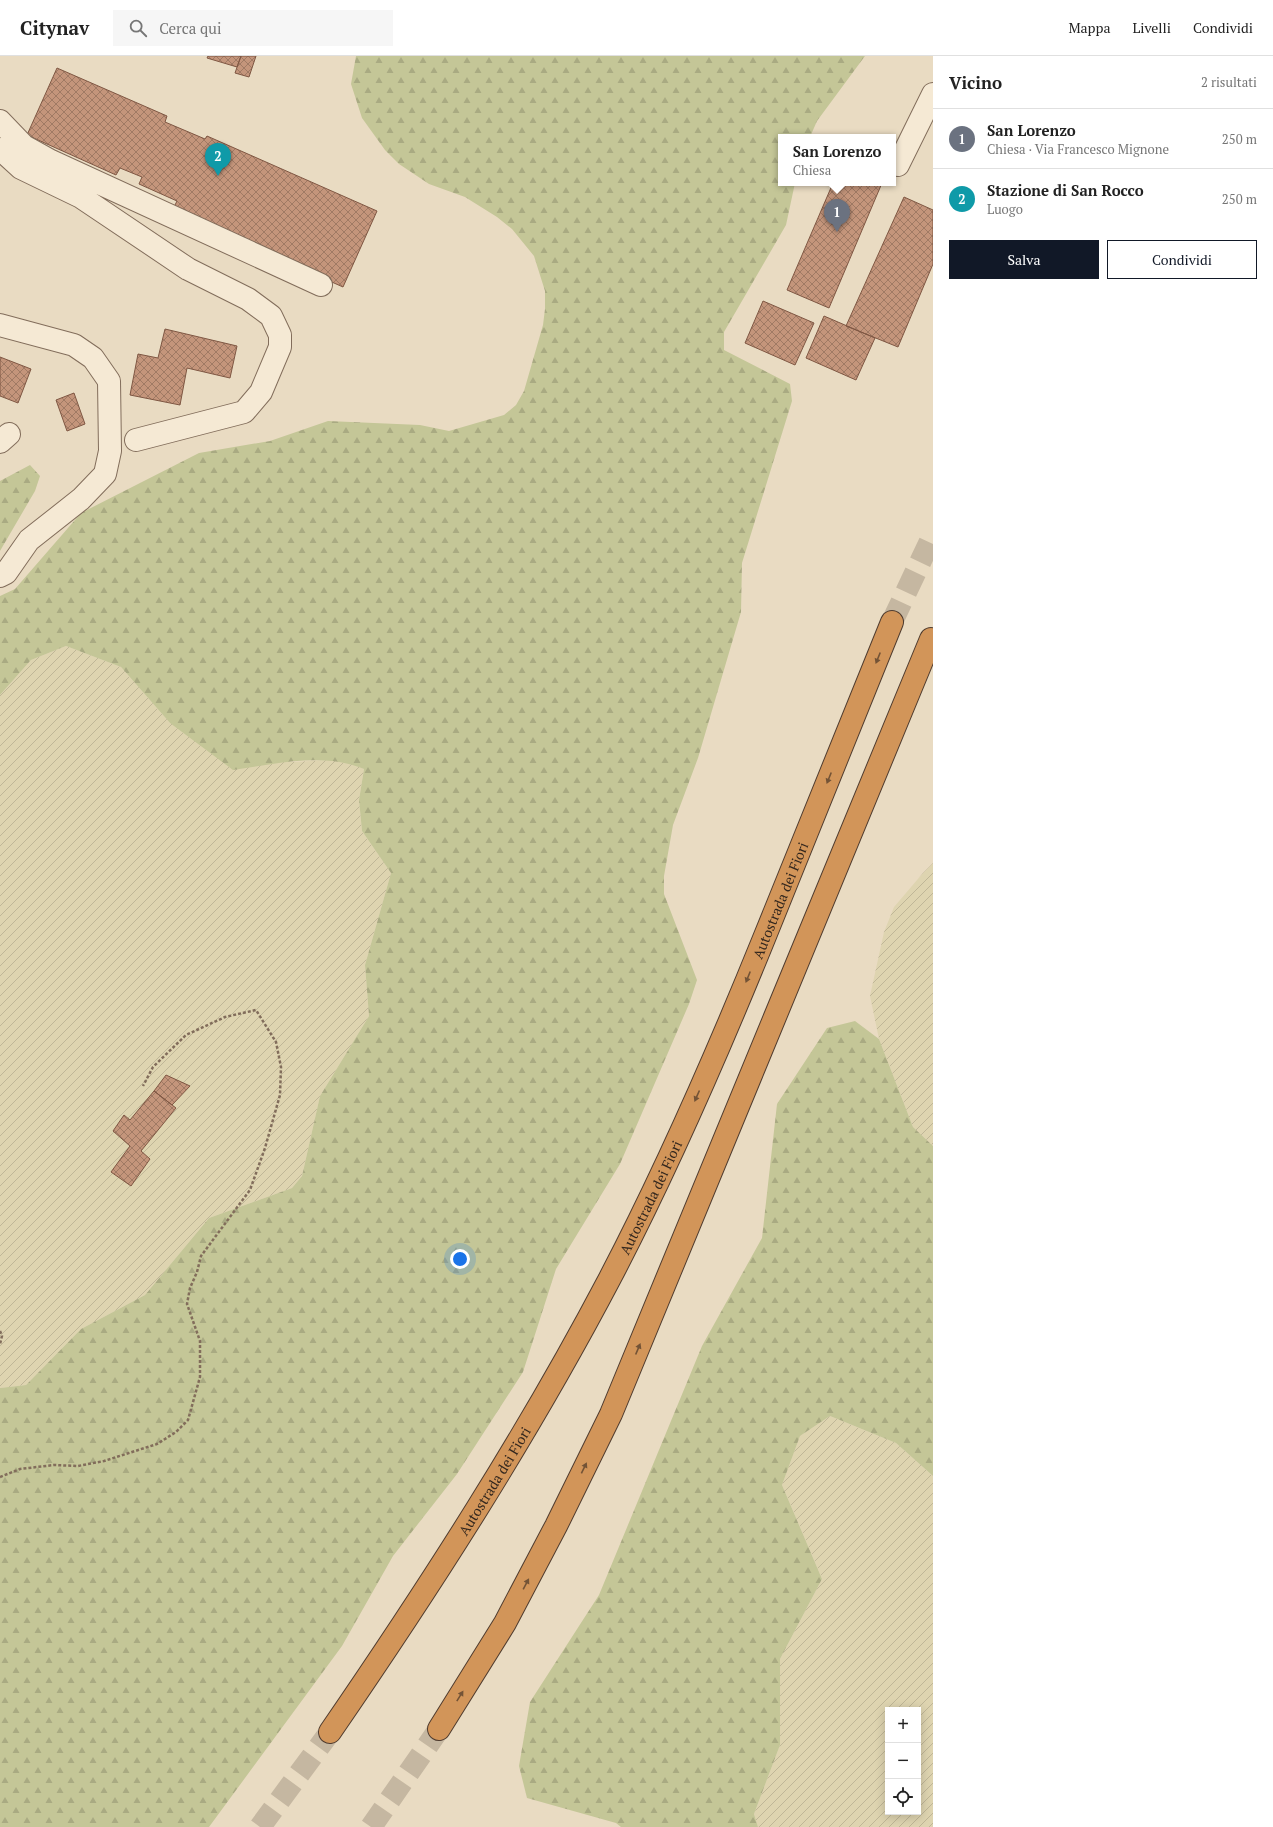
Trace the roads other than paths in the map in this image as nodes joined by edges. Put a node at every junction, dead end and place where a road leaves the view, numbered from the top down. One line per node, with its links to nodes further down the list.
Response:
1 (933, 94): 4 (street)
2 (0, 122): 5 (street)
3 (0, 149): 7 (street)
4 (898, 166)
5 (321, 285)
6 (0, 325): 8 (street)
7 (136, 440)
8 (0, 576)
9 (892, 622): 12 (highway, Autostrada dei Fiori, one-way to 12)
10 (931, 639): 11 (highway, one-way to 10)
11 (439, 1729)
12 (330, 1732)

